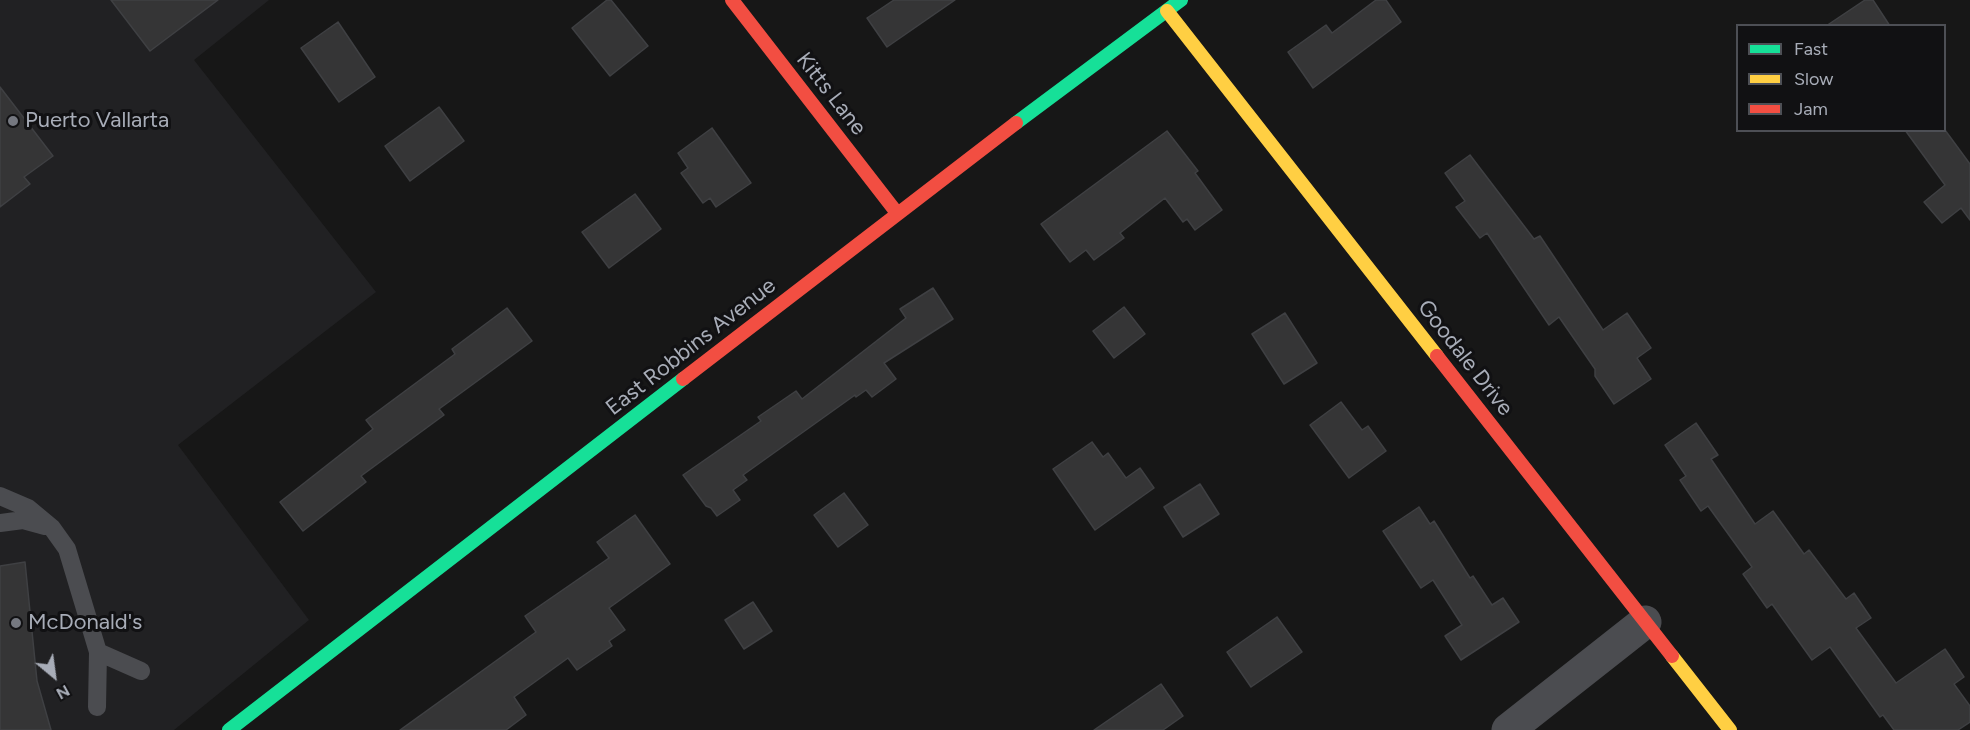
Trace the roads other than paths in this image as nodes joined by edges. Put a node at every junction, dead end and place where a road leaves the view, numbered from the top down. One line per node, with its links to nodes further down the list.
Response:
1 (732, 0): 4 (main road, Kitts Lane)
2 (1181, 0): 3 (main road, East Robbins Avenue)
3 (1167, 11): 4 (main road, East Robbins Avenue); 8 (main road, Goodale Drive)
4 (897, 213): 12 (main road, East Robbins Avenue)
5 (0, 496): 7 (lane)
6 (0, 523): 7 (lane)
7 (52, 528): 9 (lane)
8 (1645, 622): 13 (street); 14 (main road, Goodale Drive)
9 (98, 652): 10 (lane); 11 (lane)
10 (141, 671)
11 (97, 706)
12 (229, 730)
13 (1508, 730)
14 (1730, 730)

